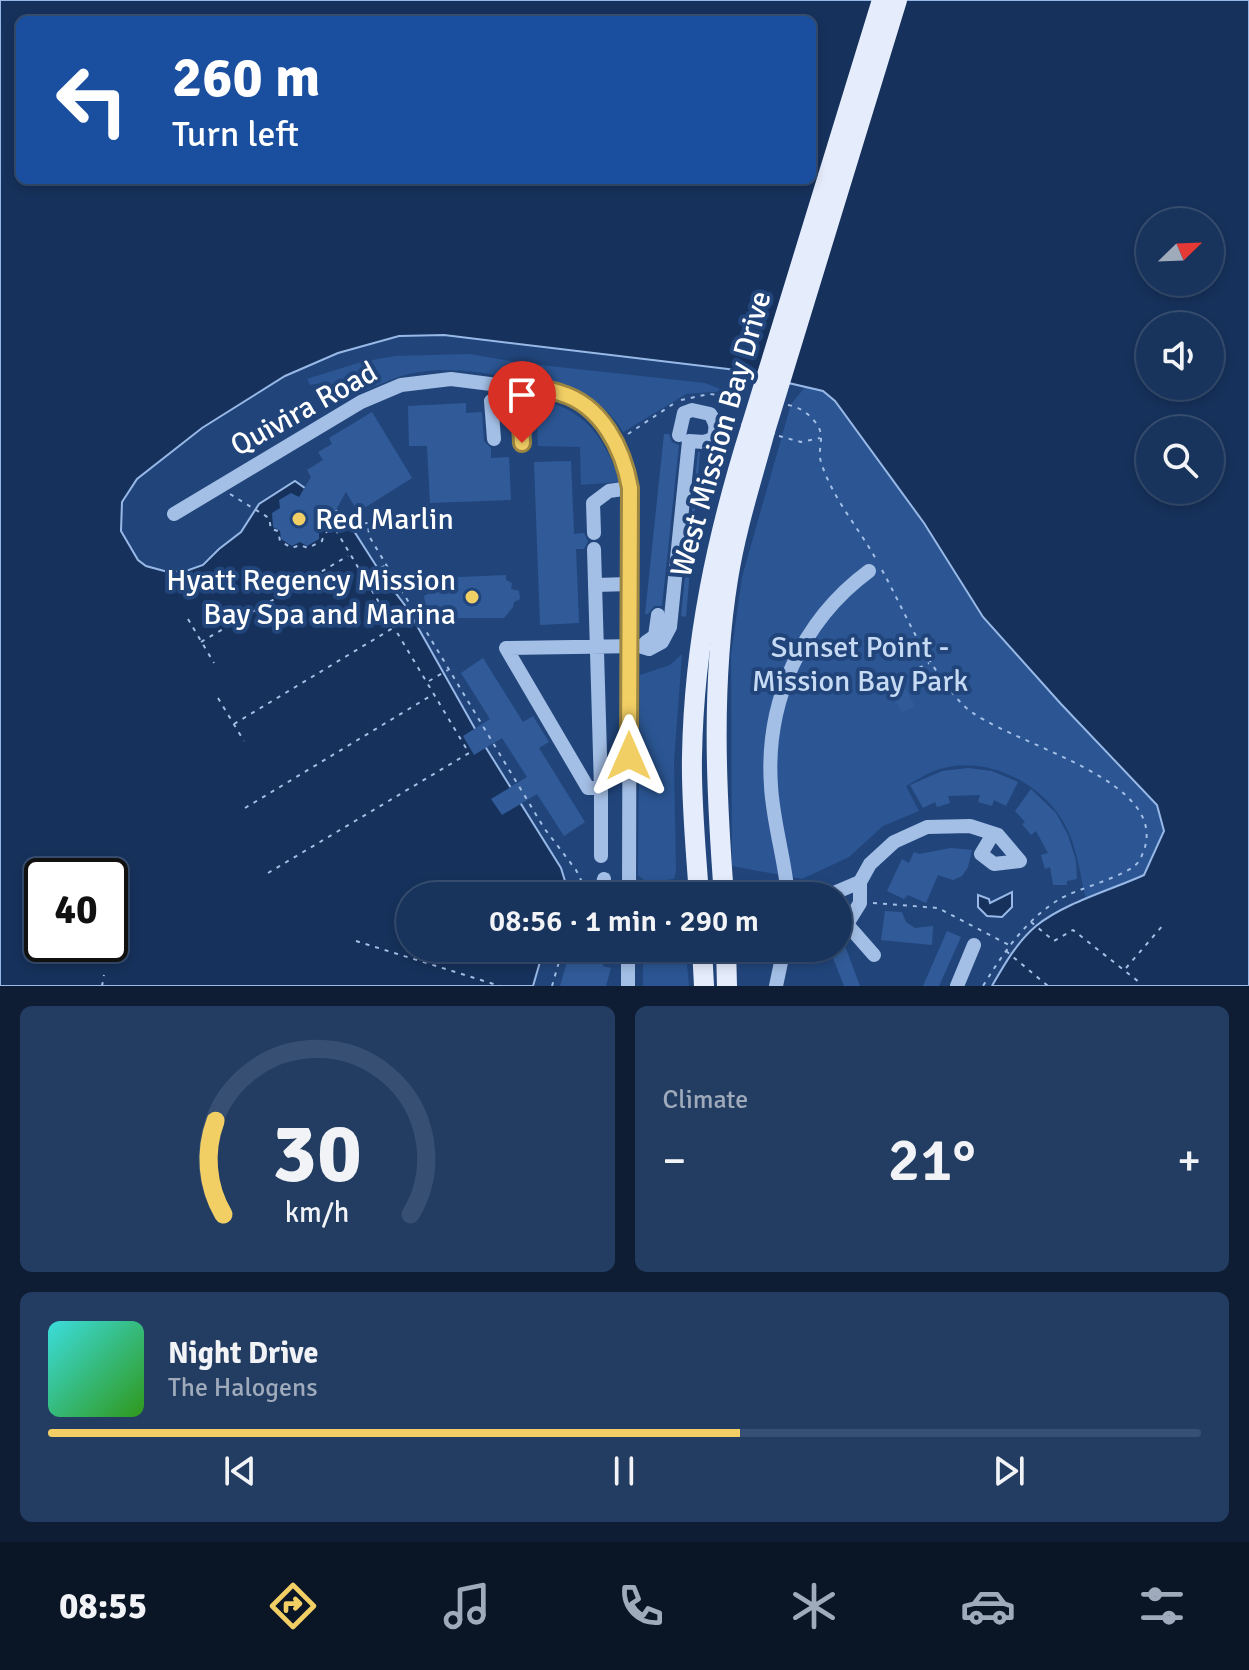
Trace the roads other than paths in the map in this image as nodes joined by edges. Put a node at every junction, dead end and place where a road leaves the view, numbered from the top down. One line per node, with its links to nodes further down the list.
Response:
1 (882, 0): 5 (main road, West Mission Bay Drive, bridge)
2 (897, 0): 5 (main road, West Mission Bay Drive, bridge)
3 (523, 386): 4 (street); 9 (street, Quivira Road); 10 (street, Quivira Road)
4 (520, 402): 7 (street); 8 (street)
5 (763, 431): 25 (main road, West Mission Bay Drive); 26 (main road, West Mission Bay Drive)
6 (679, 435): 17 (street)
7 (494, 439)
8 (522, 443)
9 (630, 488): 11 (street); 14 (street, Quivira Road)
10 (174, 514)
11 (594, 533)
12 (594, 549): 15 (street)
13 (869, 571): 27 (street)
14 (630, 584): 15 (street); 17 (street, Quivira Road)
15 (595, 585): 18 (street)
16 (658, 615): 17 (street)
17 (634, 647): 18 (street); 24 (street, Quivira Road)
18 (597, 649): 19 (street); 19 (street)
19 (601, 788): 21 (street)
20 (993, 834): 28 (street)
21 (601, 856)
22 (604, 879): 23 (street)
23 (603, 882)
24 (631, 882)
25 (698, 882)
26 (723, 882)
27 (786, 882)
28 (860, 882): 29 (street); 30 (street)
29 (852, 885)
30 (852, 910)
31 (852, 930): 33 (street)
32 (974, 945): 42 (street)
33 (874, 955)
34 (628, 962): 38 (street)
35 (703, 962): 39 (main road)
36 (726, 962): 40 (main road)
37 (781, 962): 41 (street)
38 (628, 986)
39 (704, 986)
40 (727, 986)
41 (776, 986)
42 (957, 986)

